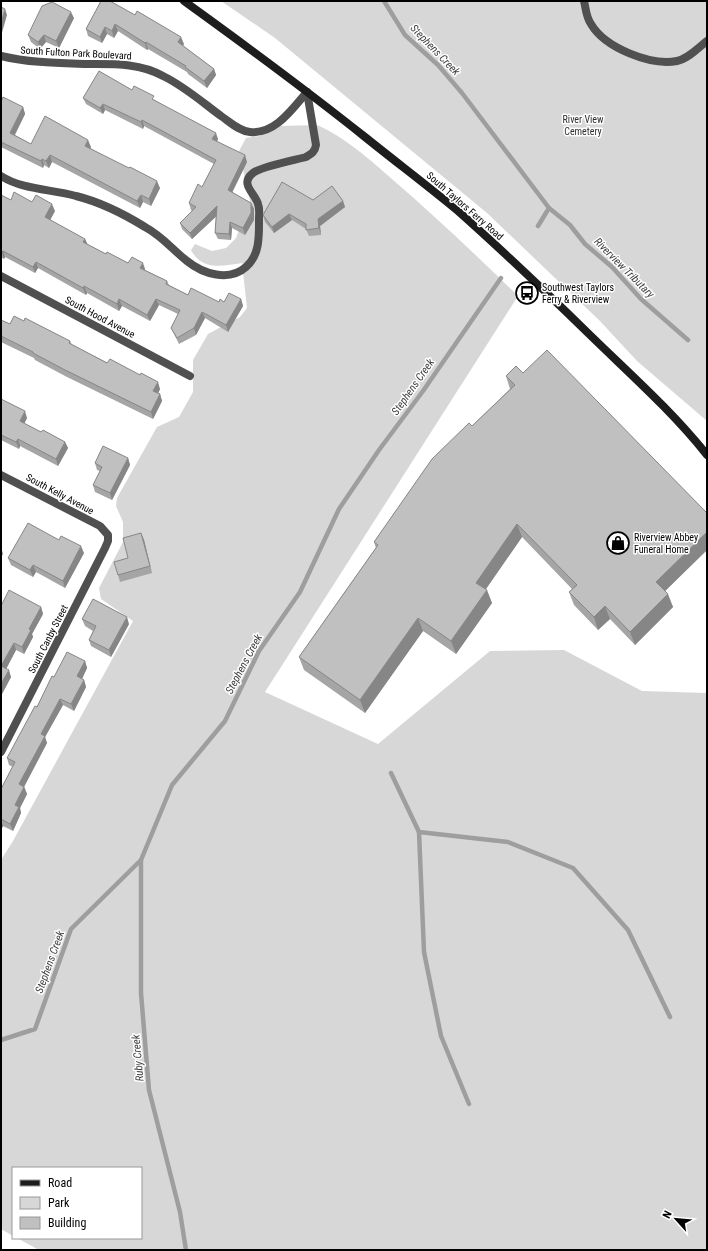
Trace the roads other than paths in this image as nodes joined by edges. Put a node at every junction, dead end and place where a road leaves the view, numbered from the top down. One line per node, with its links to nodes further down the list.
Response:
1 (184, 1): 5 (main road, South Taylors Ferry Road)
2 (584, 1): 3 (street)
3 (707, 41)
4 (1, 56): 5 (street, South Fulton Park Boulevard)
5 (307, 92): 6 (street); 9 (main road, South Taylors Ferry Road)
6 (1, 176)
7 (1, 276): 8 (street, South Hood Avenue)
8 (190, 376)
9 (707, 455)
10 (1, 475): 11 (street, South Kelly Avenue)
11 (108, 535): 12 (street, South Canby Street)
12 (1, 752)

